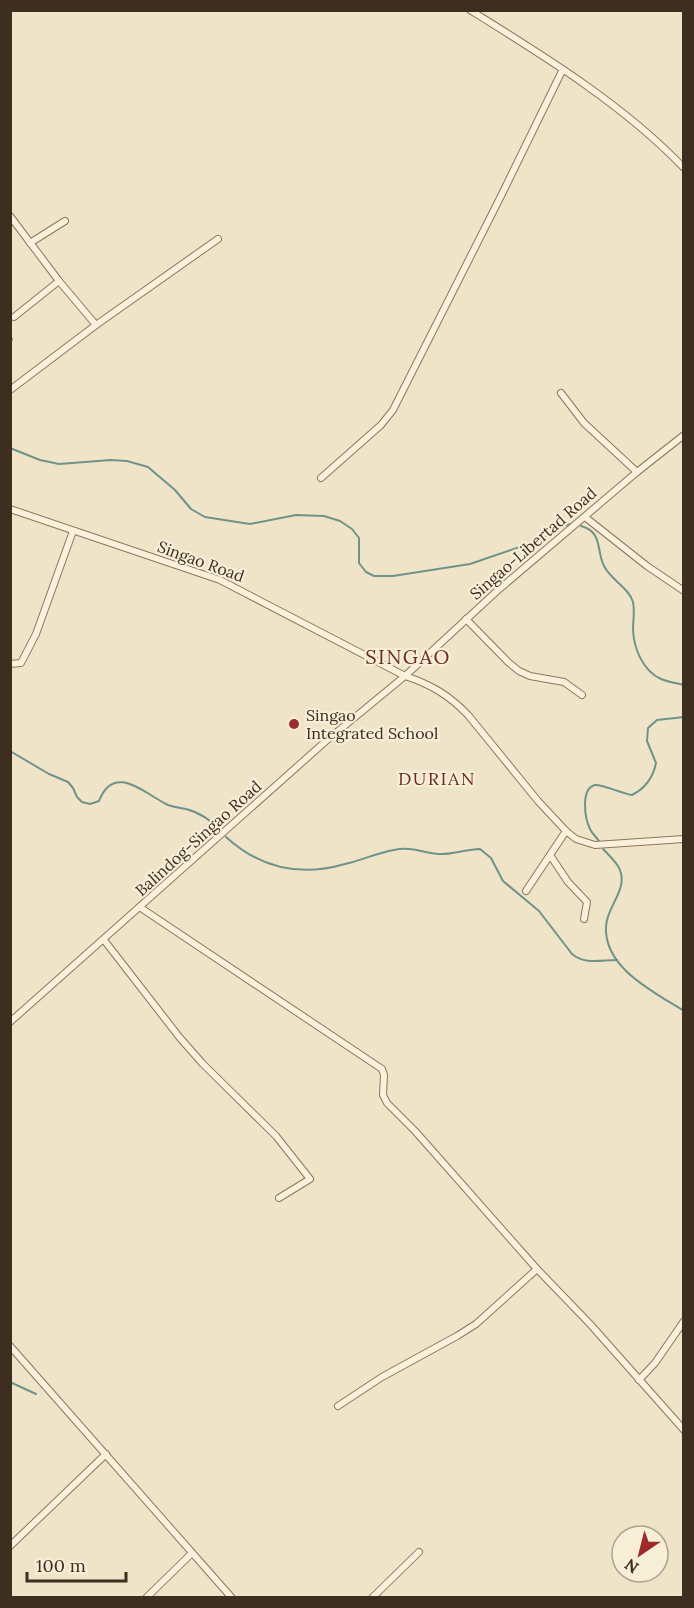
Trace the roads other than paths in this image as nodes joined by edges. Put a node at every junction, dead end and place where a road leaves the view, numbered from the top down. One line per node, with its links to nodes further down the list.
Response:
1 (470, 10): 2 (street)
2 (562, 71): 3 (street); 15 (street)
3 (684, 168)
4 (10, 216): 7 (street)
5 (65, 221): 7 (street)
6 (218, 239): 10 (street)
7 (30, 243): 8 (street)
8 (59, 281): 9 (street); 10 (street)
9 (14, 317)
10 (96, 325): 11 (street)
11 (10, 390)
12 (561, 393): 14 (street)
13 (684, 435): 14 (street, Singao-Libertad Road)
14 (637, 472): 17 (street, Singao-Libertad Road)
15 (321, 478)
16 (10, 509): 18 (street, Singao Road)
17 (585, 517): 19 (street); 20 (street, Singao-Libertad Road)
18 (73, 531): 21 (street); 22 (street, Singao Road)
19 (684, 591)
20 (466, 619): 22 (street, Singao-Libertad Road); 23 (street)
21 (10, 664)
22 (405, 676): 24 (street, Singao Road); 28 (street, Balindog-Singao Road)
23 (582, 695)
24 (566, 831): 25 (street); 26 (street)
25 (684, 839)
26 (550, 855): 27 (street); 29 (street)
27 (526, 891)
28 (141, 908): 30 (street, Balindog-Singao Road); 33 (street)
29 (584, 919)
30 (104, 940): 31 (street, Balindog-Singao Road); 32 (street)
31 (10, 1023)
32 (279, 1198)
33 (537, 1269): 36 (street); 37 (street)
34 (684, 1321): 36 (street)
35 (10, 1346): 39 (street)
36 (639, 1380): 38 (street)
37 (338, 1406)
38 (684, 1430)
39 (106, 1454): 40 (street); 42 (street)
40 (10, 1546)
41 (419, 1552): 45 (street)
42 (192, 1553): 43 (street); 44 (street)
43 (146, 1598)
44 (232, 1598)
45 (372, 1598)

